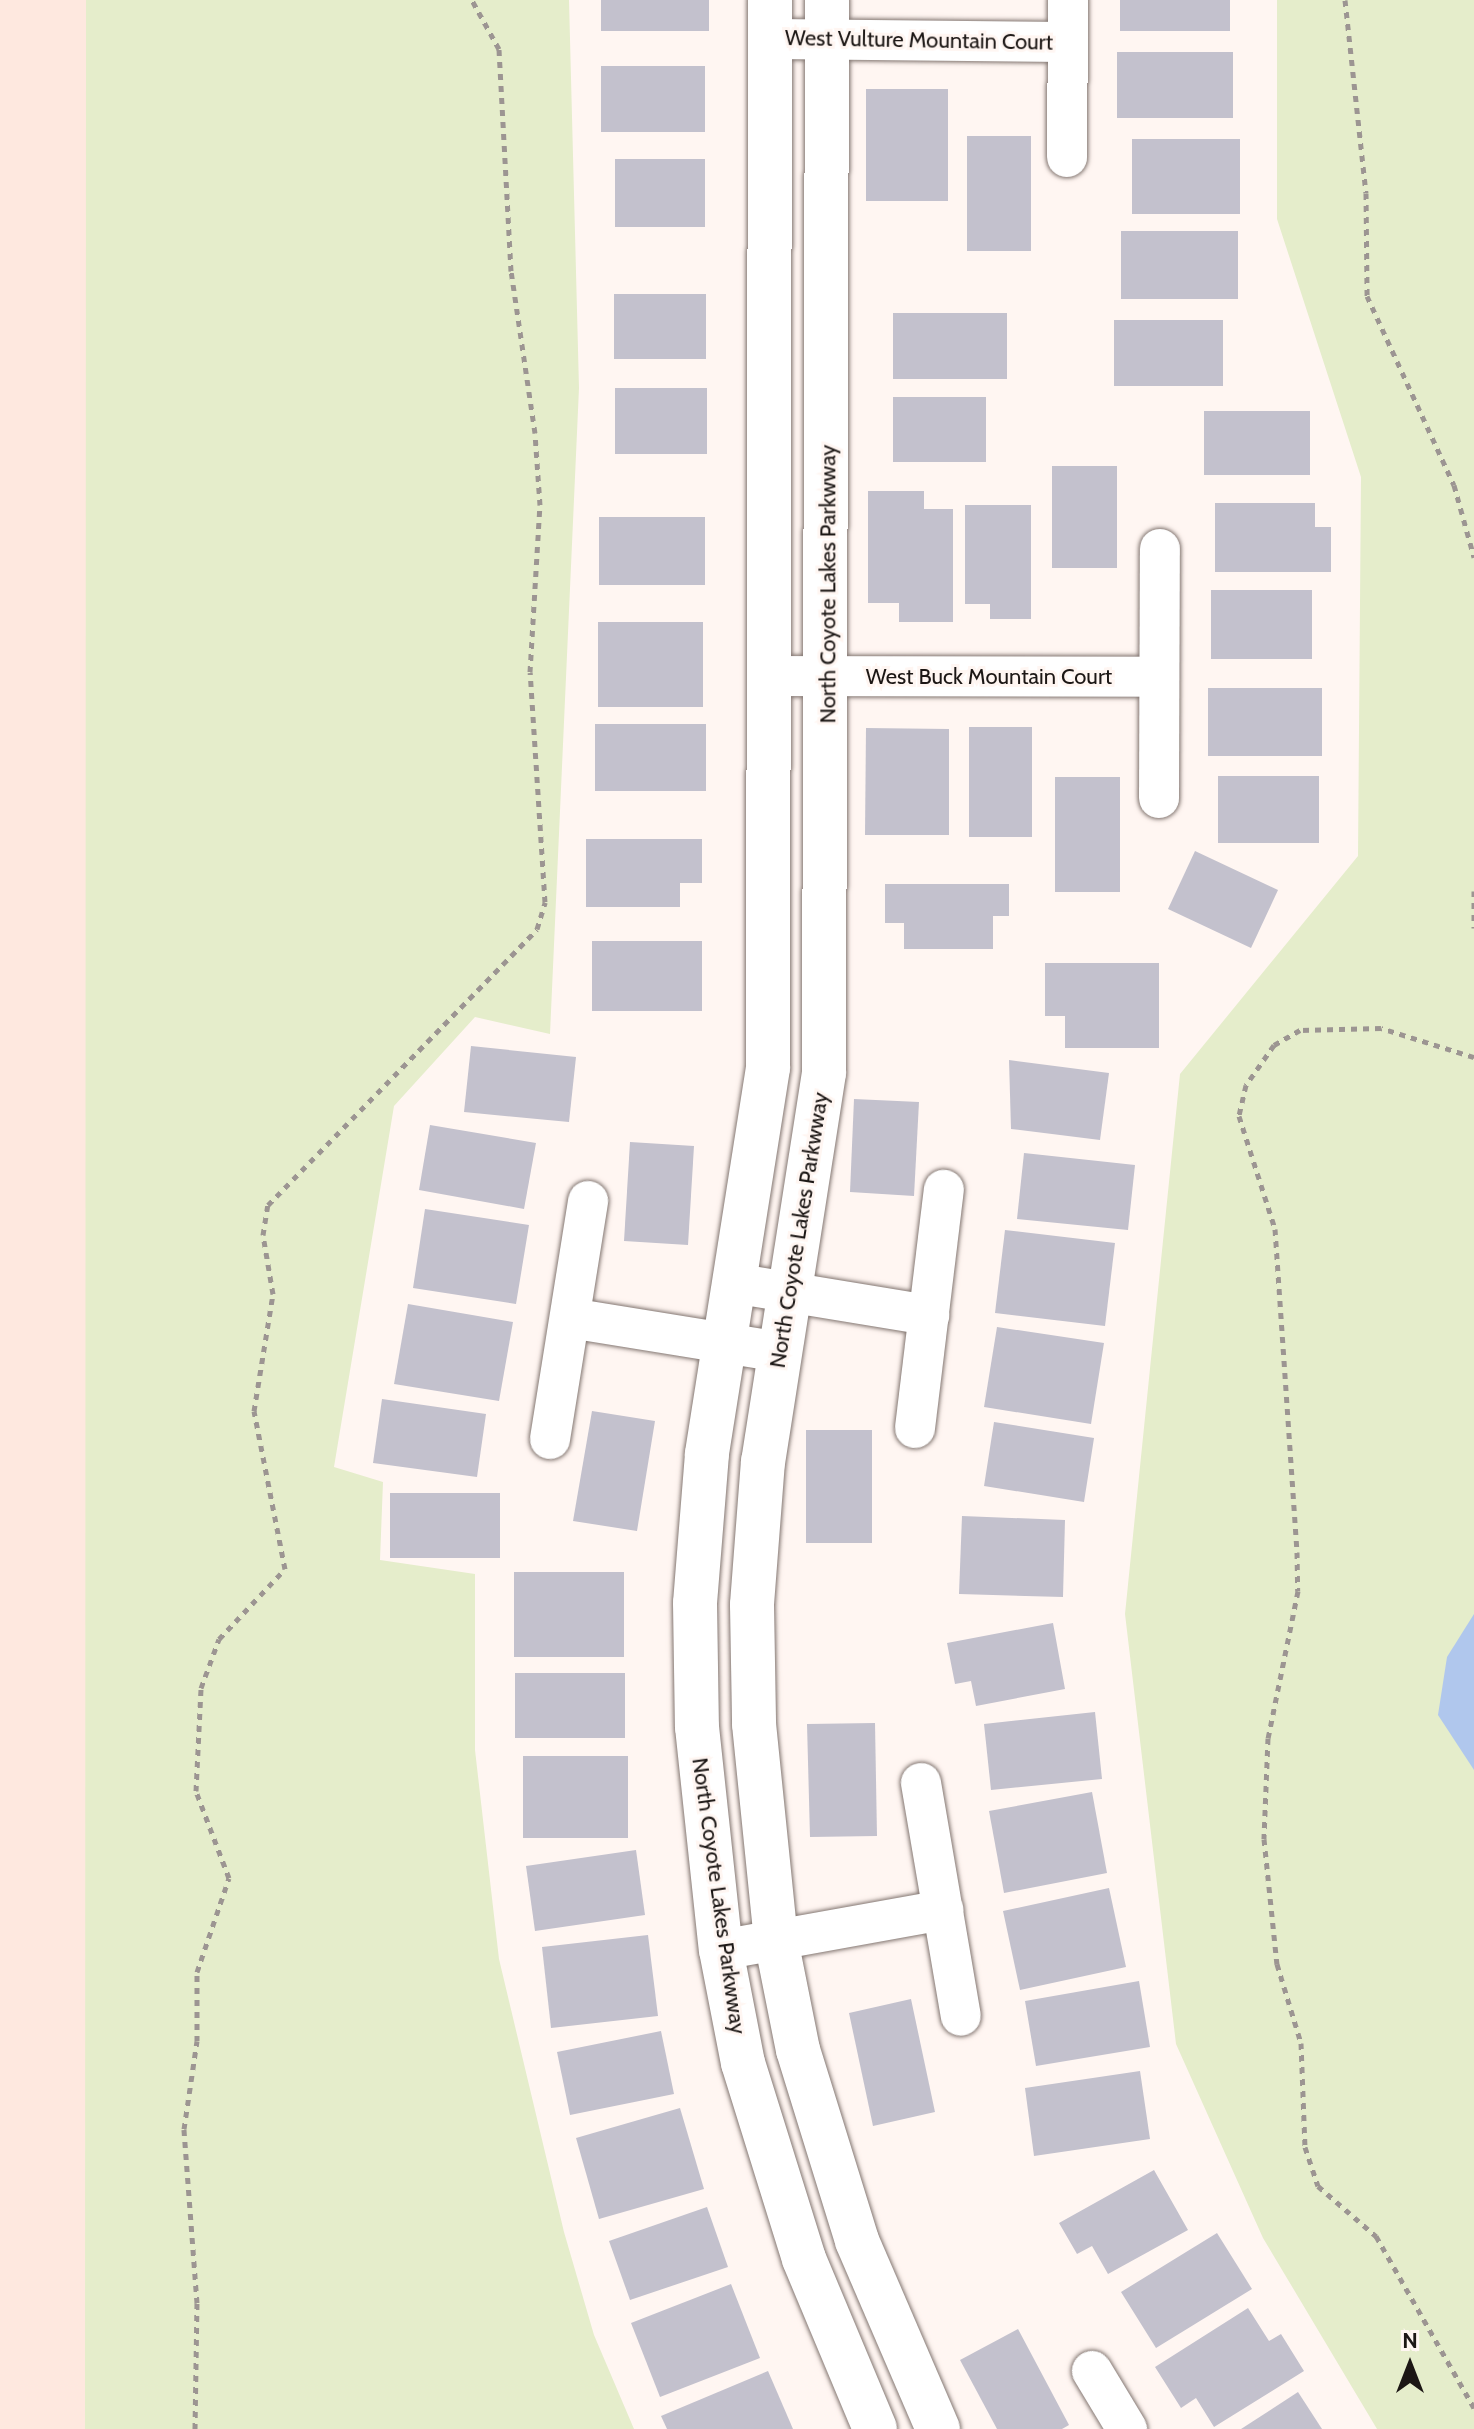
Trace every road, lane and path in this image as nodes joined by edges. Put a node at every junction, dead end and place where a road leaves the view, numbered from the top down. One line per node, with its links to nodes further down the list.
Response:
1 (472, 0): 34 (path)
2 (1068, 0): 6 (street, West Vulture Mountain Court)
3 (1345, 0): 9 (path)
4 (770, 19): 5 (street, West Vulture Mountain Court); 10 (street, North Coyote Lakes Parkwway)
5 (827, 20): 6 (street, West Vulture Mountain Court); 11 (street, North Coyote Lakes Parkwway)
6 (1068, 42): 7 (street, West Vulture Mountain Court)
7 (1067, 157)
8 (1160, 549): 12 (street)
9 (1474, 557)
10 (771, 676): 11 (street, West Buck Mountain Court); 19 (street, North Coyote Lakes Parkwway)
11 (828, 677): 12 (street, West Buck Mountain Court); 20 (street, North Coyote Lakes Parkwway)
12 (1159, 677): 13 (street)
13 (1159, 798)
14 (1474, 891): 15 (path)
15 (1474, 928)
16 (1474, 1057): 33 (path)
17 (944, 1190): 21 (street)
18 (588, 1201): 22 (street)
19 (733, 1283): 20 (street); 23 (street, North Coyote Lakes Parkwway)
20 (789, 1293): 21 (street); 24 (street, North Coyote Lakes Parkwway)
21 (929, 1315): 25 (street)
22 (570, 1318): 23 (street); 26 (street)
23 (724, 1342): 24 (street); 30 (street, North Coyote Lakes Parkwway)
24 (780, 1352): 29 (street, North Coyote Lakes Parkwway)
25 (915, 1428)
26 (550, 1439)
27 (921, 1783): 28 (street)
28 (943, 1910): 29 (street); 31 (street)
29 (776, 1940): 30 (street); 36 (street, North Coyote Lakes Parkwway)
30 (721, 1950): 35 (street, North Coyote Lakes Parkwway)
31 (961, 2016)
32 (1092, 2371): 37 (street)
33 (1474, 2408)
34 (195, 2429)
35 (875, 2429)
36 (938, 2429)
37 (1127, 2429)

